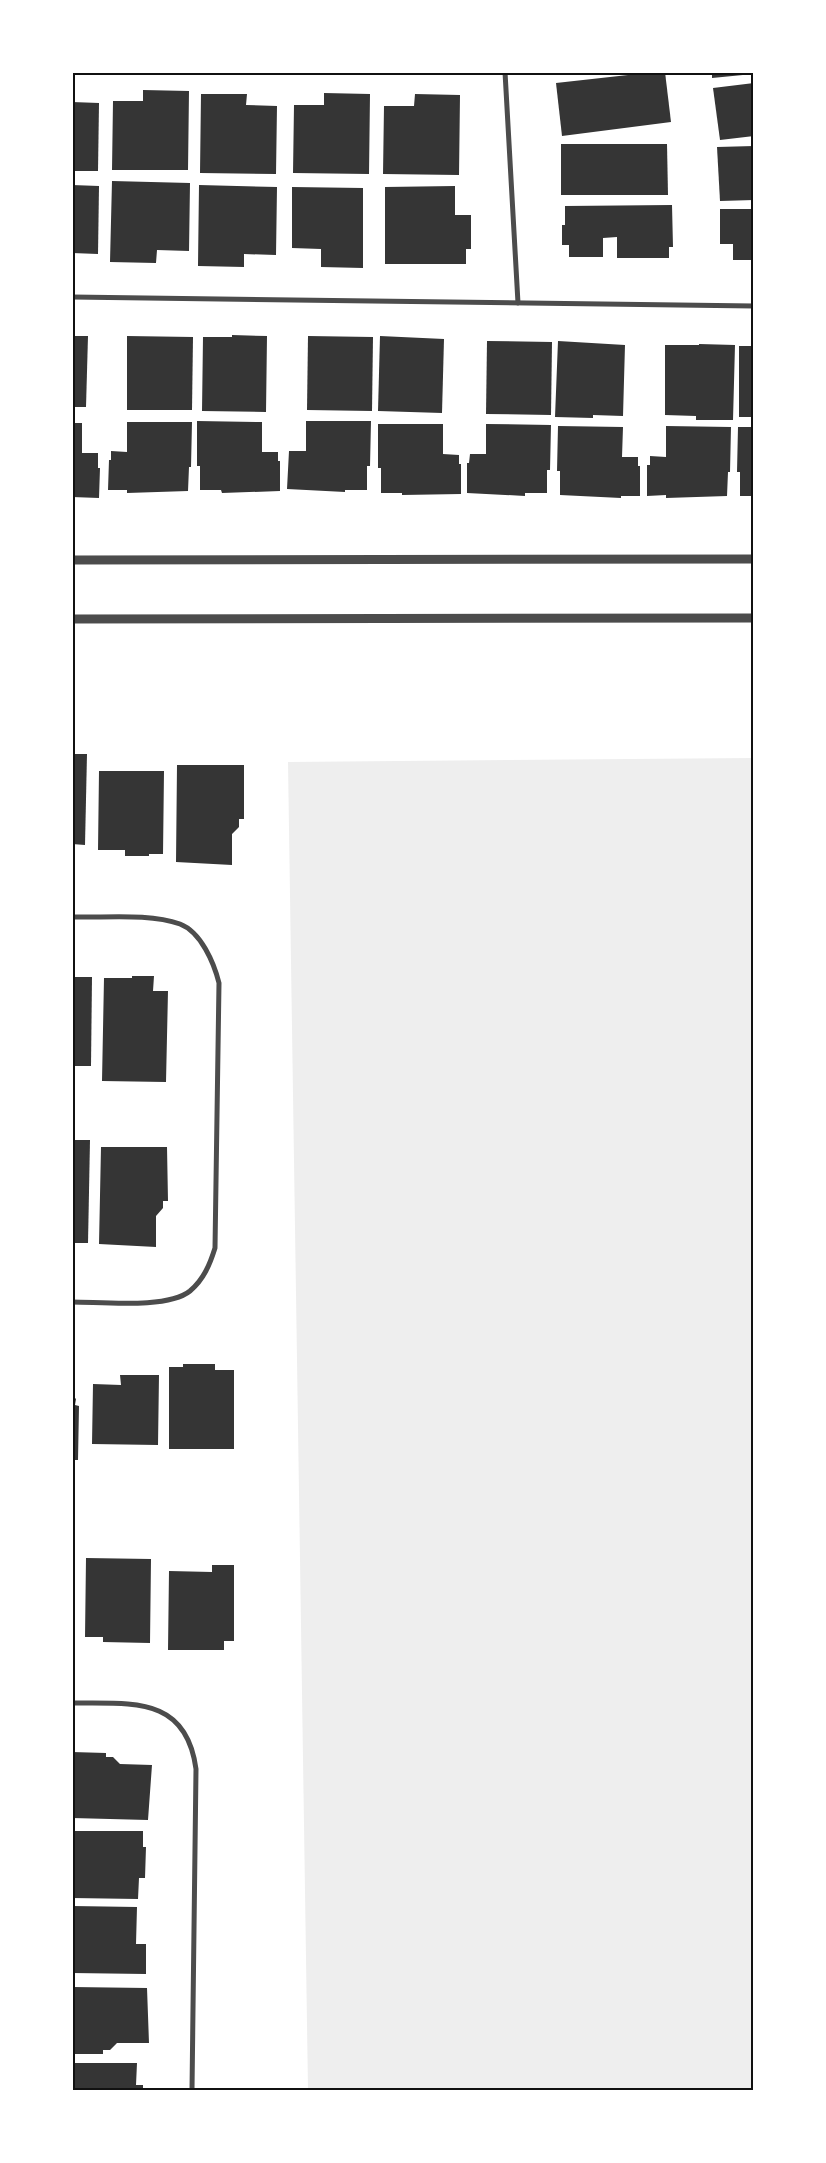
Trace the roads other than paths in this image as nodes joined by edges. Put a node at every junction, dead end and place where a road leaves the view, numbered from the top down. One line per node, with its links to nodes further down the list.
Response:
1 (505, 72): 3 (street)
2 (72, 297): 3 (street)
3 (518, 303): 4 (street)
4 (754, 306)
5 (72, 560): 6 (street)
6 (754, 560)
7 (754, 618): 8 (street)
8 (72, 619)
9 (72, 917): 10 (street)
10 (72, 1302)
11 (72, 1703): 12 (street)
12 (192, 2090)

